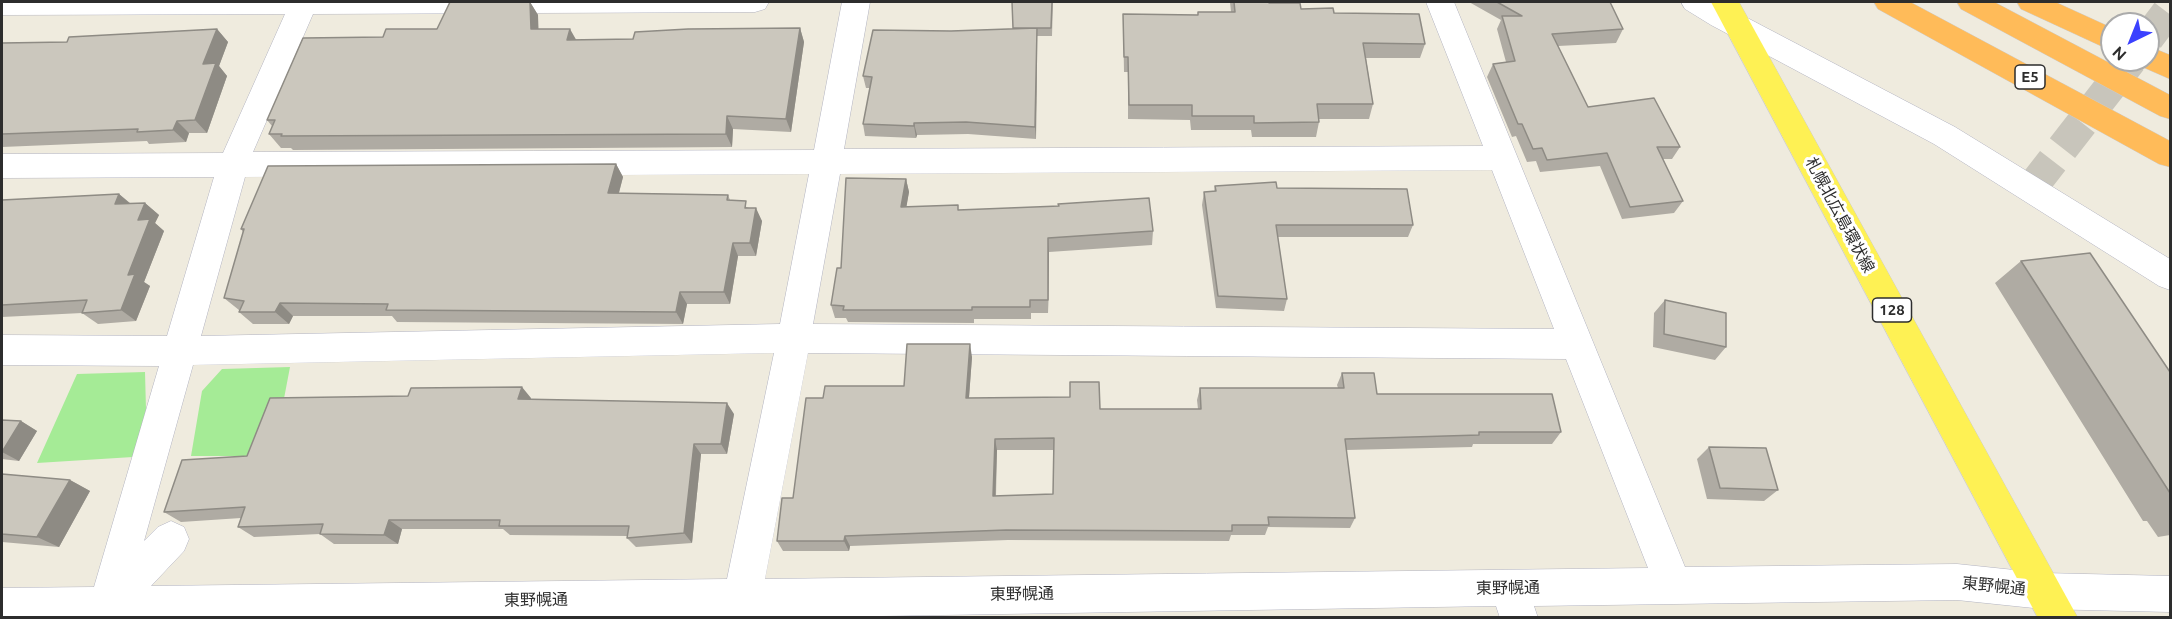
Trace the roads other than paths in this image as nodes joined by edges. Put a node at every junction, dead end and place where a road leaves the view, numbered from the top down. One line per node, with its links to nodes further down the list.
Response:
1 (755, 2): 9 (street)
2 (856, 2): 17 (street)
3 (1440, 2): 16 (street)
4 (1695, 2): 11 (street)
5 (1888, 2): 13 (highway, E5)
6 (1971, 2): 14 (highway, E5)
7 (2031, 2): 12 (highway)
8 (86, 3): 9 (street); 10 (street)
9 (304, 3): 19 (street)
10 (2, 5)
11 (1733, 15): 21 (street); 30 (main road, 札幌北広島環状線 / 128)
12 (2100, 34)
13 (2058, 92): 15 (highway, E5); 18 (highway)
14 (2170, 108)
15 (2170, 155)
16 (1503, 158): 17 (street); 23 (street)
17 (824, 163): 19 (street); 22 (street)
18 (2170, 163)
19 (233, 164): 20 (street); 25 (street)
20 (2, 166)
21 (2170, 276)
22 (794, 338): 23 (street); 25 (street); 33 (street)
23 (1577, 344): 27 (street)
24 (2, 350): 25 (street)
25 (179, 351): 31 (street)
26 (171, 539): 31 (street)
27 (1674, 586): 29 (street, 東野幌通); 30 (street, 東野幌通)
28 (2170, 594): 30 (street, 東野幌通)
29 (1514, 603): 33 (street, 東野幌通)
30 (2051, 604)
31 (107, 606): 32 (street, 東野幌通); 34 (street, 東野幌通)
32 (2, 607)
33 (739, 608): 34 (street, 東野幌通)
34 (429, 610)

